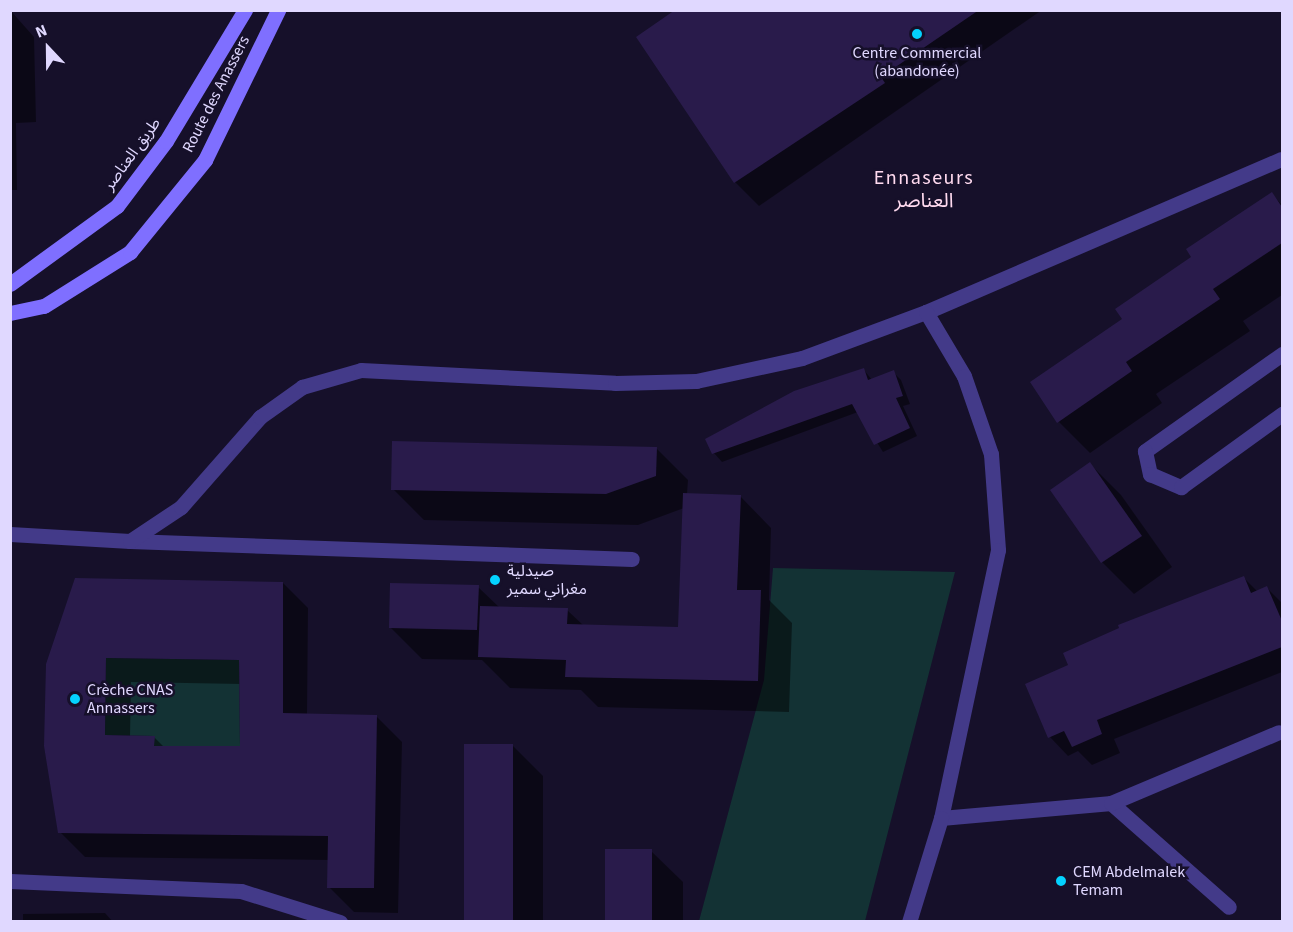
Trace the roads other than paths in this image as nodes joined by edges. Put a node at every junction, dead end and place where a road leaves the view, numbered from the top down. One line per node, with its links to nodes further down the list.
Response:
1 (244, 10): 4 (main road, طريق العناصر)
2 (278, 10): 6 (main road, Route des Anassers)
3 (1282, 159): 5 (street)
4 (10, 284)
5 (926, 312): 10 (street); 14 (street)
6 (10, 313)
7 (1282, 354): 8 (street)
8 (1282, 414)
9 (10, 534): 10 (street)
10 (130, 541): 11 (street)
11 (632, 560)
12 (1279, 732): 13 (street)
13 (1112, 803): 14 (street); 16 (street)
14 (941, 818): 18 (street)
15 (10, 881): 17 (street)
16 (1229, 907)
17 (340, 921)
18 (909, 921)

